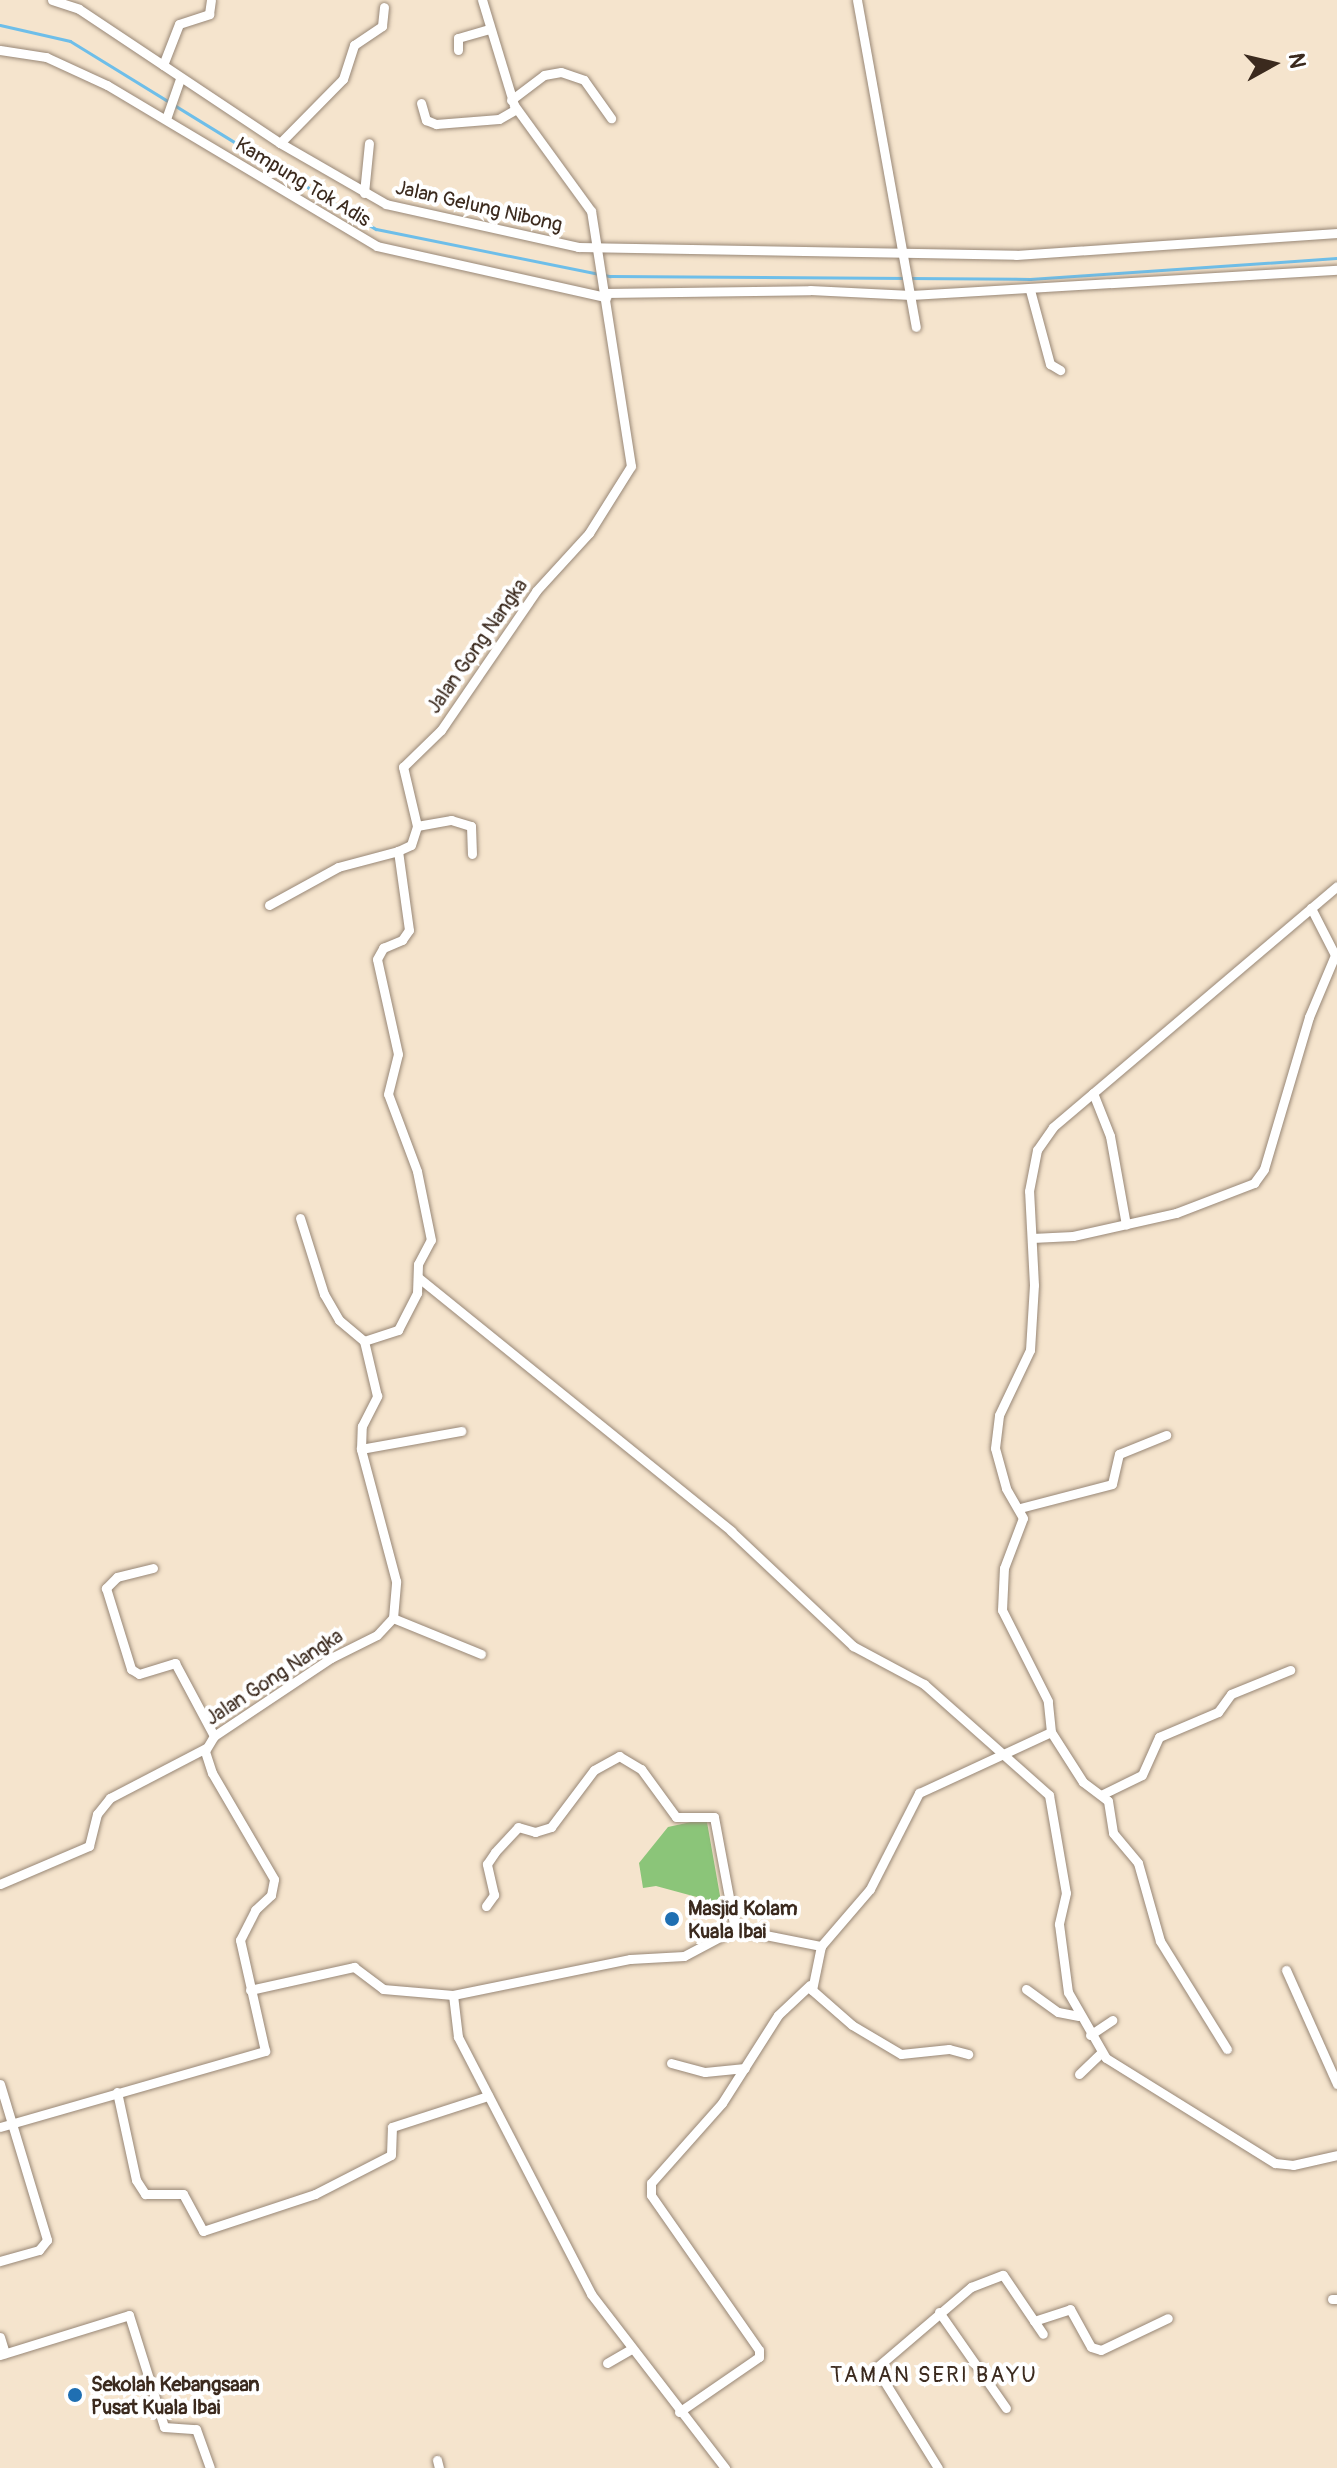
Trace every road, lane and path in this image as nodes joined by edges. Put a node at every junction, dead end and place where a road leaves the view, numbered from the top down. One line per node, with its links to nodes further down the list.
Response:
1 (52, 0): 9 (street, Jalan Gelung Nibong)
2 (211, 0): 9 (street)
3 (482, 0): 6 (street)
4 (857, 0): 20 (street)
5 (384, 7): 15 (street)
6 (490, 29): 8 (street); 12 (street)
7 (0, 50): 13 (street, Kampung Tok Adis)
8 (458, 50)
9 (163, 65): 10 (street, Jalan Gelung Nibong)
10 (179, 82): 13 (street); 15 (street, Jalan Gelung Nibong)
11 (421, 103): 12 (street)
12 (513, 104): 14 (street); 19 (street)
13 (167, 116): 23 (street, Kampung Tok Adis)
14 (611, 118)
15 (280, 143): 17 (street, Jalan Gelung Nibong)
16 (369, 143): 17 (street)
17 (364, 193): 19 (street, Jalan Gelung Nibong)
18 (1337, 233): 20 (street, Jalan Gelung Nibong)
19 (601, 254): 20 (street, Jalan Gelung Nibong); 23 (street)
20 (907, 258): 24 (street)
21 (1337, 270): 22 (street, Kampung Tok Adis)
22 (1030, 290): 24 (street, Kampung Tok Adis); 26 (street)
23 (605, 293): 24 (street, Kampung Tok Adis); 27 (street, Jalan Gong Nangka)
24 (910, 294): 25 (street)
25 (916, 327)
26 (1060, 370)
27 (417, 826): 28 (street); 29 (street)
28 (398, 851): 31 (street); 37 (street)
29 (472, 854)
30 (1337, 886): 32 (street)
31 (269, 905)
32 (1311, 908): 33 (street); 35 (street)
33 (1093, 1093): 35 (street); 36 (street)
34 (300, 1218): 38 (street)
35 (1126, 1225): 36 (street)
36 (1032, 1238): 42 (street)
37 (419, 1278): 38 (street); 50 (street)
38 (365, 1346): 41 (street)
39 (461, 1431): 41 (street)
40 (1166, 1435): 42 (street)
41 (361, 1449): 44 (street)
42 (1020, 1508): 47 (street)
43 (153, 1568): 48 (street)
44 (393, 1618): 45 (street); 48 (street, Jalan Gong Nangka)
45 (481, 1654)
46 (1290, 1670): 51 (street)
47 (1051, 1732): 50 (street); 51 (street)
48 (214, 1736): 49 (street, Jalan Gong Nangka)
49 (206, 1748): 52 (street); 59 (street, Jalan Gong Nangka)
50 (1002, 1755): 55 (street); 61 (street)
51 (1103, 1794): 64 (street)
52 (0, 1884)
53 (486, 1906): 54 (street)
54 (735, 1929): 55 (street); 60 (street)
55 (821, 1946): 57 (street)
56 (1286, 1970): 71 (street)
57 (810, 1985): 66 (street); 68 (street)
58 (1026, 1989): 61 (street)
59 (250, 1990): 60 (street); 72 (street, Jalan Gong Nangka)
60 (453, 1995): 73 (street)
61 (1079, 2016): 63 (street)
62 (1112, 2020): 63 (street)
63 (1090, 2035): 65 (street)
64 (1227, 2049)
65 (1101, 2053): 69 (street); 76 (street)
66 (968, 2054)
67 (671, 2063): 68 (street)
68 (745, 2068): 87 (street)
69 (1079, 2074)
70 (0, 2084): 74 (street)
71 (1337, 2084)
72 (117, 2092): 73 (street); 74 (street, Jalan Gong Nangka)
73 (488, 2096): 83 (street)
74 (11, 2124): 75 (street, Jalan Gong Nangka); 77 (street)
75 (0, 2127)
76 (1337, 2155)
77 (0, 2261)
78 (939, 2312): 80 (street); 86 (street); 90 (street)
79 (1168, 2318): 80 (street)
80 (1034, 2321): 81 (street)
81 (1043, 2334)
82 (0, 2337): 84 (street)
83 (631, 2349): 85 (street); 87 (street)
84 (3, 2354): 88 (street)
85 (607, 2363)
86 (1006, 2408)
87 (679, 2412): 89 (street)
88 (210, 2468)
89 (725, 2468)
90 (938, 2468)

